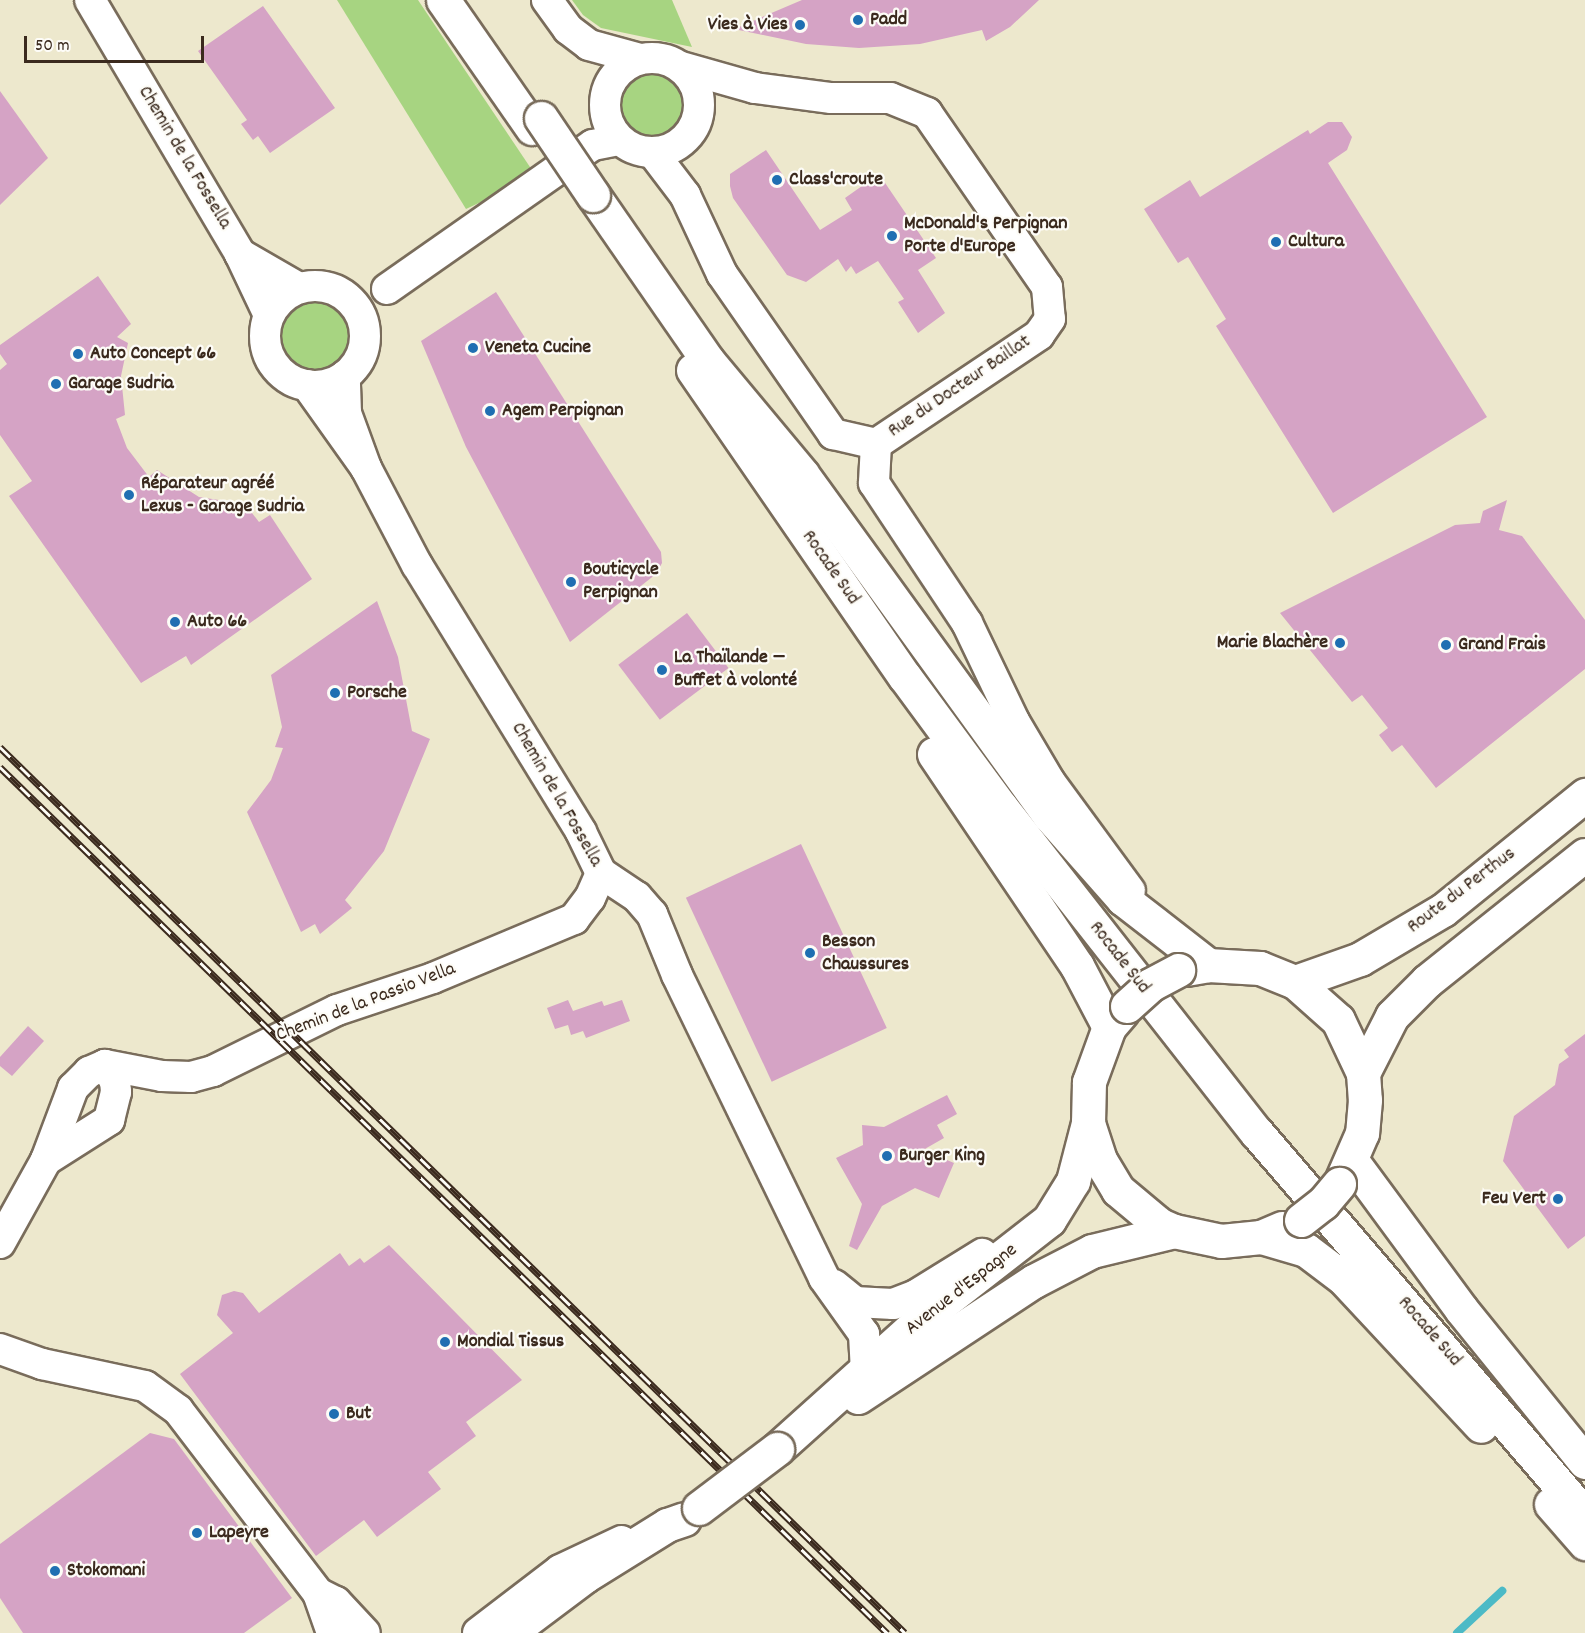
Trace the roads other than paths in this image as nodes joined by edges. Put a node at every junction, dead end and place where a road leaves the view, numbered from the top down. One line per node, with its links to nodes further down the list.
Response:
1 (90, 0): 15 (street, Chemin de la Fossella)
2 (443, 0): 10 (main road)
3 (460, 0): 10 (main road)
4 (548, 0): 5 (street)
5 (589, 45): 6 (street); 11 (street)
6 (640, 59): 7 (street); 11 (street)
7 (681, 68): 8 (street, Rue du Docteur Baillat); 9 (street)
8 (755, 88): 9 (street, Rue du Docteur Baillat); 24 (street, Rue du Docteur Baillat)
9 (699, 112): 12 (street)
10 (537, 123): 21 (main road)
11 (606, 123): 13 (street); 17 (street)
12 (684, 140): 13 (street); 14 (street)
13 (654, 153): 14 (street)
14 (685, 195): 24 (street)
15 (240, 254): 16 (street, Chemin de la Fossella); 19 (street, Chemin de la Fossella)
16 (299, 288): 18 (street); 19 (street)
17 (387, 289): 18 (street); 20 (street)
18 (347, 297): 20 (street)
19 (268, 315): 23 (street)
20 (365, 330): 22 (street)
21 (700, 365): 31 (main road); 34 (main road); 49 (main road, Rocade Sud); 50 (main road, Rocade Sud)
22 (345, 376): 23 (street); 25 (street, Chemin de la Fossella)
23 (307, 385): 25 (street, Chemin de la Fossella)
24 (876, 444): 31 (street)
25 (366, 468): 29 (street, Chemin de la Fossella)
26 (1585, 795): 33 (main road, Route du Perthus)
27 (1585, 855): 30 (main road)
28 (1585, 862): 30 (main road)
29 (601, 873): 35 (street, Chemin de la Passio Vella); 44 (street, Chemin de la Fossella)
30 (1547, 886): 36 (main road)
31 (1139, 914): 32 (main road)
32 (1193, 968): 33 (main road); 34 (main road, bridge)
33 (1294, 982): 36 (main road)
34 (1118, 1017): 37 (main road)
35 (105, 1065): 38 (street); 38 (street)
36 (1363, 1073): 39 (main road)
37 (1089, 1123): 40 (main road); 42 (main road, Avenue d'Espagne)
38 (46, 1160): 43 (street)
39 (1346, 1173): 41 (main road, bridge); 48 (main road, Rocade Sud)
40 (1174, 1231): 41 (main road); 47 (main road, Avenue d'Espagne)
41 (1261, 1237): 52 (main road, Rocade Sud)
42 (1027, 1240): 44 (street, Chemin de la Fossella); 46 (main road, Avenue d'Espagne)
43 (0, 1244)
44 (824, 1278): 46 (street, Chemin de la Fossella)
45 (0, 1349): 53 (street)
46 (866, 1369): 47 (main road, Avenue d'Espagne)
47 (787, 1441): 51 (main road, Avenue d'Espagne, bridge)
48 (1585, 1462)
49 (1585, 1491)
50 (1585, 1515)
51 (683, 1517): 56 (street, Avenue d'Espagne); 57 (main road, Avenue d'Espagne); 58 (main road, Avenue d'Espagne)
52 (1585, 1543)
53 (318, 1593): 54 (street); 55 (street)
54 (332, 1633)
55 (365, 1633)
56 (478, 1633)
57 (509, 1633)
58 (544, 1633)

